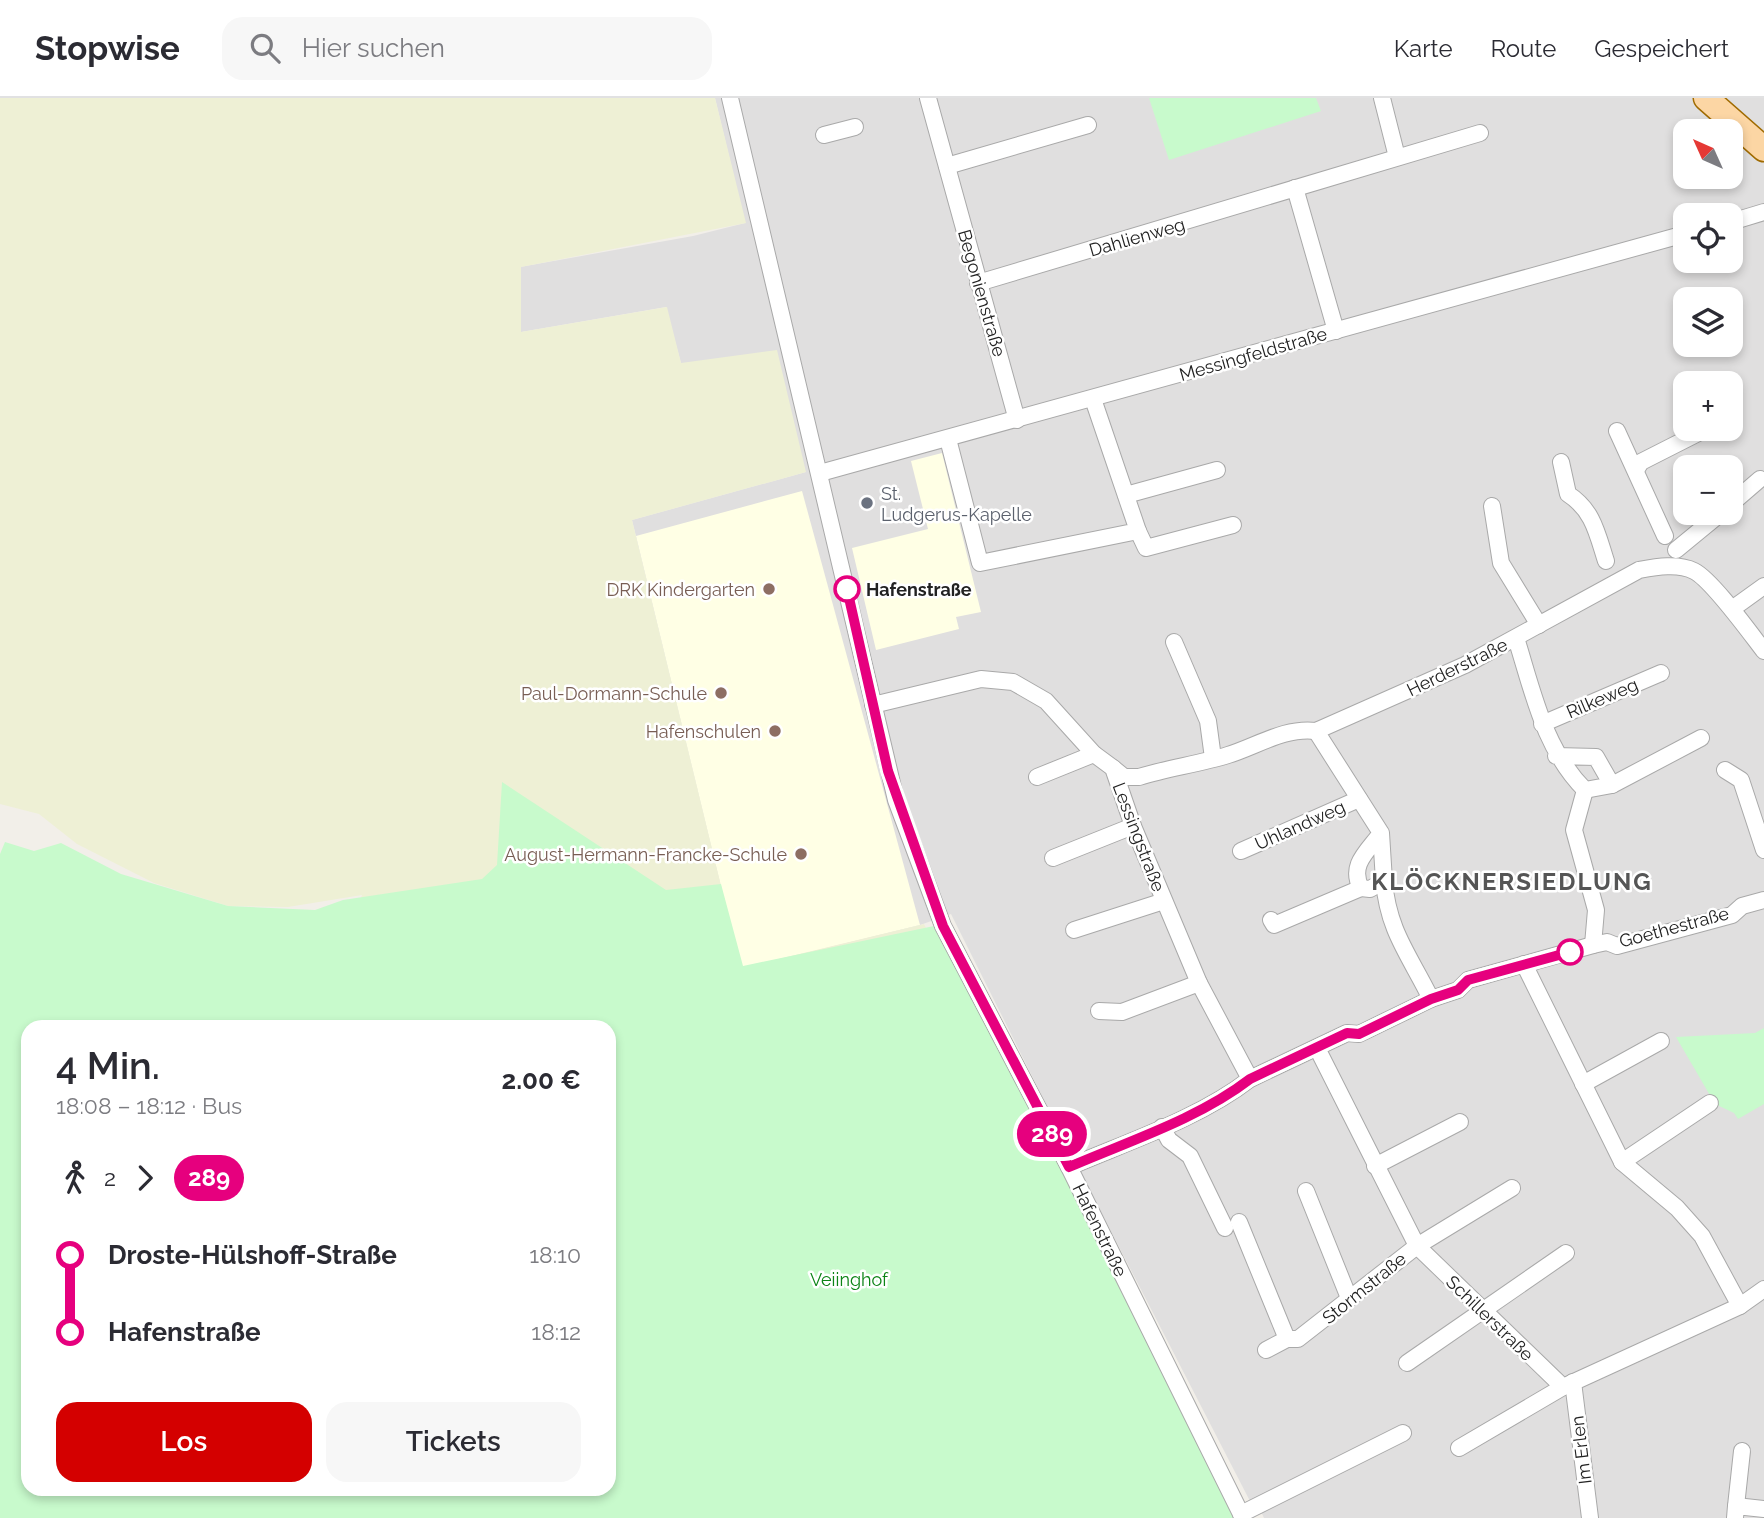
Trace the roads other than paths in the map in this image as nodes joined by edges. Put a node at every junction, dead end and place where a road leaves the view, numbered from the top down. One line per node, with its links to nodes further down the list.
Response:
1 (730, 98): 26 (street, Hafenstraße)
2 (928, 98): 11 (street, Begonienstraße)
3 (1382, 98): 10 (street)
4 (1706, 98): 9 (main road)
5 (1088, 125): 11 (street)
6 (855, 127): 8 (street)
7 (1480, 133): 10 (street, Dahlienweg)
8 (824, 135)
9 (1764, 149)
10 (1397, 157): 12 (street, Dahlienweg)
11 (947, 166): 16 (street, Begonienstraße)
12 (1295, 188): 16 (street, Dahlienweg); 17 (street)
13 (1764, 212): 14 (street)
14 (1743, 218)
15 (1673, 237): 17 (street, Messingfeldstraße)
16 (978, 283): 19 (street, Begonienstraße)
17 (1336, 331): 18 (street, Messingfeldstraße)
18 (1093, 399): 19 (street, Messingfeldstraße); 29 (street)
19 (1017, 420): 21 (street, Messingfeldstraße)
20 (1617, 431): 25 (street)
21 (948, 439): 26 (street, Messingfeldstraße); 33 (street)
22 (1682, 441): 25 (street)
23 (1561, 462): 36 (street)
24 (1217, 470): 29 (street)
25 (1636, 470): 34 (street)
26 (820, 473): 44 (street, Hafenstraße)
27 (1760, 479): 28 (street)
28 (1743, 494)
29 (1126, 495): 33 (street)
30 (1492, 506): 39 (street)
31 (1233, 525): 33 (street)
32 (1706, 525): 35 (street)
33 (1138, 531)
34 (1665, 536)
35 (1676, 550)
36 (1606, 561)
37 (1764, 586): 38 (street)
38 (1732, 609): 39 (street, Herderstraße); 42 (street, Herderstraße)
39 (1539, 625): 40 (street, Herderstraße)
40 (1516, 638): 45 (street); 46 (street, Herderstraße)
41 (1174, 642): 50 (street)
42 (1764, 651)
43 (1661, 673): 45 (street, Rilkeweg)
44 (873, 705): 48 (street, Lessingstraße); 82 (street, Hafenstraße)
45 (1542, 724): 49 (street)
46 (1316, 732): 50 (street, Herderstraße); 56 (street)
47 (1701, 738): 54 (street)
48 (1094, 754): 51 (street, Lessingstraße); 53 (street)
49 (1556, 756): 54 (street); 55 (street)
50 (1213, 758): 51 (street, Herderstraße)
51 (1113, 768): 57 (street, Lessingstraße)
52 (1725, 770): 59 (street)
53 (1037, 777)
54 (1612, 785): 55 (street)
55 (1585, 790): 68 (street)
56 (1359, 799): 58 (street); 60 (street, Uhlandweg)
57 (1133, 826): 61 (street); 65 (street, Lessingstraße)
58 (1381, 834): 62 (street); 63 (street)
59 (1764, 850)
60 (1241, 851)
61 (1052, 858)
62 (1384, 881): 63 (street); 71 (street)
63 (1361, 888): 66 (street)
64 (1764, 900): 68 (street, Goethestraße)
65 (1164, 901): 67 (street); 70 (street, Lessingstraße)
66 (1271, 920)
67 (1074, 930)
68 (1594, 945): 69 (street, Goethestraße)
69 (1524, 964): 71 (street, Goethestraße); 76 (street)
70 (1199, 983): 72 (street); 75 (street, Lessingstraße)
71 (1431, 999): 74 (street, Goethestraße)
72 (1098, 1012)
73 (1661, 1041): 76 (street)
74 (1317, 1048): 75 (street, Goethestraße); 81 (street, Schillerstraße)
75 (1250, 1079): 79 (street, Goethestraße)
76 (1583, 1084): 80 (street)
77 (1710, 1103): 80 (street)
78 (1460, 1122): 81 (street)
79 (1162, 1127): 82 (street, Goethestraße); 91 (street)
80 (1622, 1162): 89 (street)
81 (1375, 1166): 85 (street, Schillerstraße)
82 (1069, 1167): 101 (street, Hafenstraße)
83 (1512, 1188): 85 (street, Stormstraße)
84 (1306, 1191): 88 (street)
85 (1417, 1246): 88 (street, Stormstraße); 90 (street, Schillerstraße)
86 (1566, 1253): 90 (street)
87 (1764, 1289): 89 (street)
88 (1349, 1298): 91 (street, Stormstraße)
89 (1740, 1306): 94 (street)
90 (1481, 1310): 93 (street); 94 (street, Schillerstraße)
91 (1287, 1339): 92 (street)
92 (1266, 1350)
93 (1407, 1363)
94 (1568, 1385): 96 (street); 100 (street, Im Erlen)
95 (1403, 1433): 101 (street, Hafenstraße)
96 (1459, 1448)
97 (1742, 1451): 99 (street)
98 (1764, 1509): 99 (street)
99 (1735, 1512)
100 (1590, 1515): 102 (street)
101 (1242, 1516)
102 (1573, 1518)

